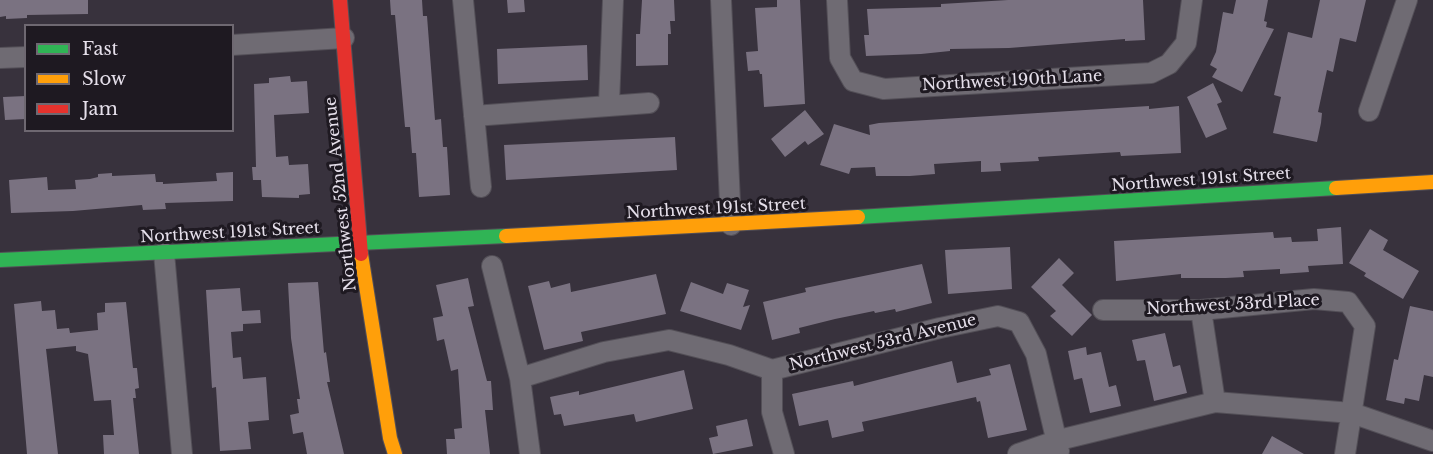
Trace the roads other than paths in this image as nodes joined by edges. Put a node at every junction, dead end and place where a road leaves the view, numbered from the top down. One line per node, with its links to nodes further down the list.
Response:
1 (340, 0): 8 (street, Northwest 52nd Avenue)
2 (463, 0): 15 (street)
3 (613, 0): 13 (street)
4 (721, 0): 18 (street)
5 (837, 0): 6 (street, Northwest 190th Lane)
6 (1191, 0)
7 (1407, 0): 14 (street)
8 (344, 38): 9 (street); 19 (street, Northwest 52nd Avenue)
9 (234, 45)
10 (24, 57): 11 (street)
11 (0, 58)
12 (649, 103): 13 (street)
13 (609, 104): 15 (street)
14 (1369, 111)
15 (474, 116): 17 (street)
16 (1433, 182): 18 (street, Northwest 191st Street)
17 (481, 187)
18 (731, 225): 19 (street, Northwest 191st Street)
19 (359, 242): 20 (street, Northwest 191st Street); 32 (street, Northwest 52nd Avenue)
20 (164, 254): 21 (street, Northwest 191st Street); 31 (street)
21 (0, 260)
22 (492, 266): 26 (street)
23 (1103, 310): 24 (street, Northwest 53rd Place)
24 (1201, 310): 27 (street); 28 (street, Northwest 53rd Place)
25 (772, 370): 26 (street); 30 (street, Northwest 53rd Avenue); 34 (street, Northwest 53rd Avenue)
26 (520, 378): 33 (street)
27 (1215, 402): 28 (street); 30 (street)
28 (1352, 413): 29 (street); 36 (street, Northwest 53rd Place)
29 (1433, 441)
30 (1059, 447): 35 (street)
31 (182, 454)
32 (395, 454)
33 (530, 454)
34 (784, 454)
35 (1018, 454)
36 (1345, 454)

